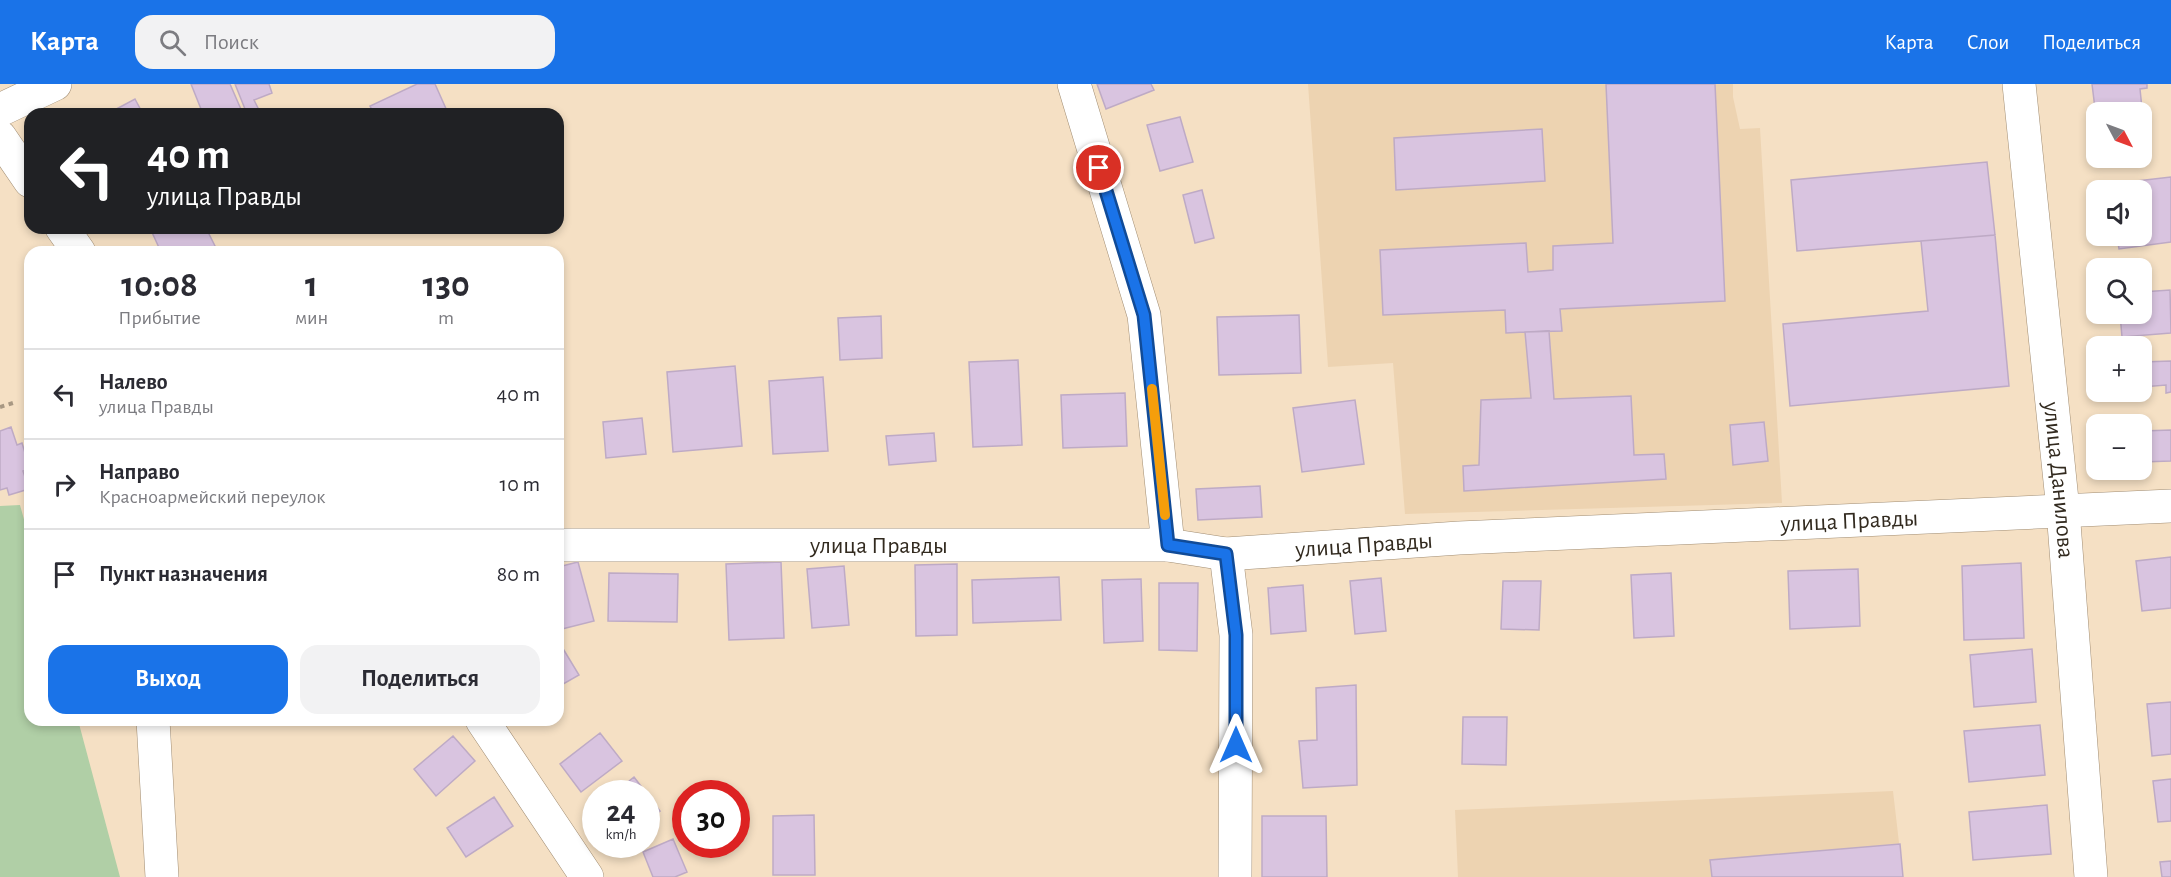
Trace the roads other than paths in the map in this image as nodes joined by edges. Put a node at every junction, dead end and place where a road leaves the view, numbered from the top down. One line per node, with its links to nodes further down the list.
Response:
1 (55, 84): 4 (street)
2 (1074, 84): 10 (street)
3 (2019, 84): 8 (street, улица Данилова)
4 (0, 110)
5 (0, 137): 6 (street)
6 (24, 172)
7 (2171, 506): 8 (street, улица Правды)
8 (2063, 510): 11 (street, улица Правды); 17 (street, улица Данилова)
9 (564, 545): 10 (street, улица Правды)
10 (1168, 545): 11 (street, улица Правды)
11 (1226, 554): 16 (street)
12 (153, 726): 14 (street)
13 (486, 726): 15 (street)
14 (162, 877)
15 (587, 877)
16 (1235, 877)
17 (2091, 877)

